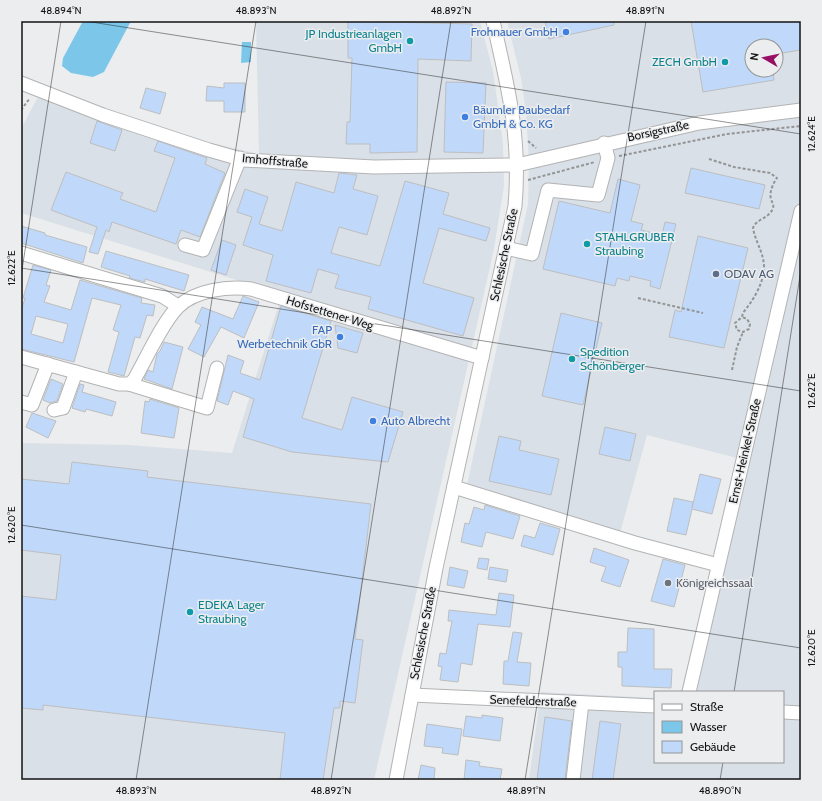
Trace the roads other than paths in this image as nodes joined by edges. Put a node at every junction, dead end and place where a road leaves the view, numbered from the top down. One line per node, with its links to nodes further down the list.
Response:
1 (493, 21): 6 (street, Schlesische Straße)
2 (21, 83): 5 (street, Imhoffstraße)
3 (801, 110): 4 (street, Borsigstraße)
4 (604, 143): 6 (street, Borsigstraße); 9 (street)
5 (240, 158): 6 (street, Imhoffstraße); 8 (street)
6 (517, 165): 9 (street, Schlesische Straße)
7 (801, 211): 21 (street, Ernst-Heinkel-Straße)
8 (185, 245)
9 (506, 248): 13 (street, Schlesische Straße)
10 (21, 253): 11 (street)
11 (178, 306): 13 (street, Hofstettener Weg); 17 (street, Hofstettener Weg)
12 (21, 356): 14 (street)
13 (482, 358): 20 (street, Schlesische Straße)
14 (48, 364): 16 (street); 18 (street)
15 (217, 368): 17 (street)
16 (76, 372): 17 (street); 19 (street)
17 (129, 384)
18 (21, 402)
19 (54, 410)
20 (454, 487): 21 (street); 23 (street, Schlesische Straße)
21 (718, 565): 22 (street, Ernst-Heinkel-Straße)
22 (688, 691)
23 (412, 695): 24 (street, Senefelderstraße); 28 (street, Schlesische Straße)
24 (582, 703): 25 (street, Senefelderstraße); 29 (street)
25 (654, 706)
26 (784, 712): 27 (street)
27 (801, 713)
28 (396, 780)
29 (573, 780)

